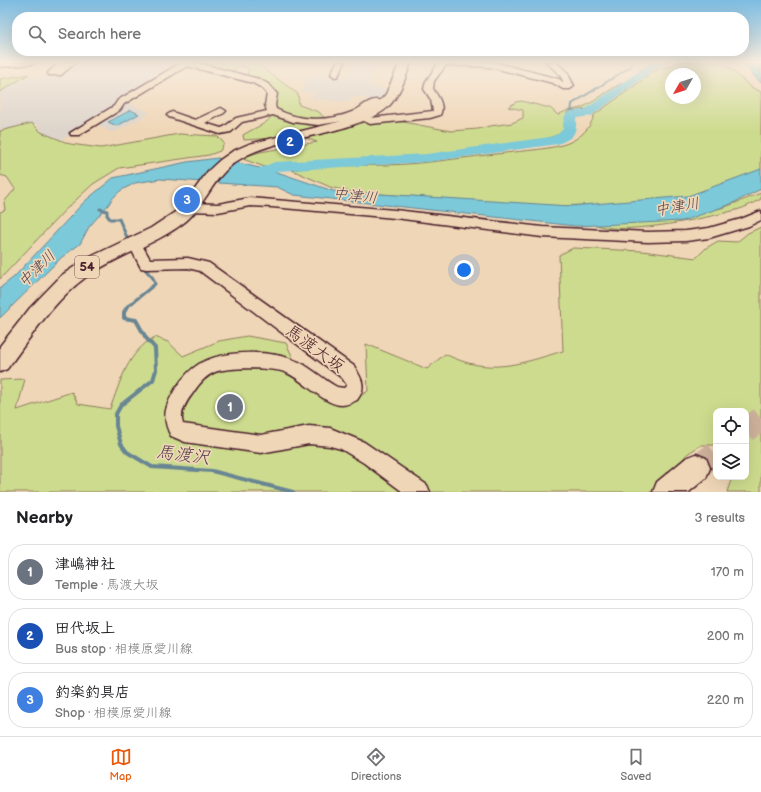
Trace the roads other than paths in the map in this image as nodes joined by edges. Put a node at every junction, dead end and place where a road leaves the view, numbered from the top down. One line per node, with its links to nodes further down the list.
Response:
1 (149, 85): 13 (street)
2 (263, 85): 9 (street)
3 (397, 85): 7 (main road, 54)
4 (429, 85): 11 (street)
5 (561, 85): 6 (street)
6 (569, 85)
7 (384, 104): 9 (street); 11 (main road, 54)
8 (221, 111): 12 (street)
9 (274, 112): 12 (street)
10 (172, 115): 12 (street)
11 (363, 117): 14 (main road, 54)
12 (196, 123)
13 (75, 133)
14 (193, 203): 15 (street); 16 (main road, 54)
15 (761, 216)
16 (134, 243): 17 (main road, 54); 19 (street, 馬渡大坂)
17 (0, 362)
18 (696, 468): 20 (highway)
19 (420, 492)
20 (667, 492)

